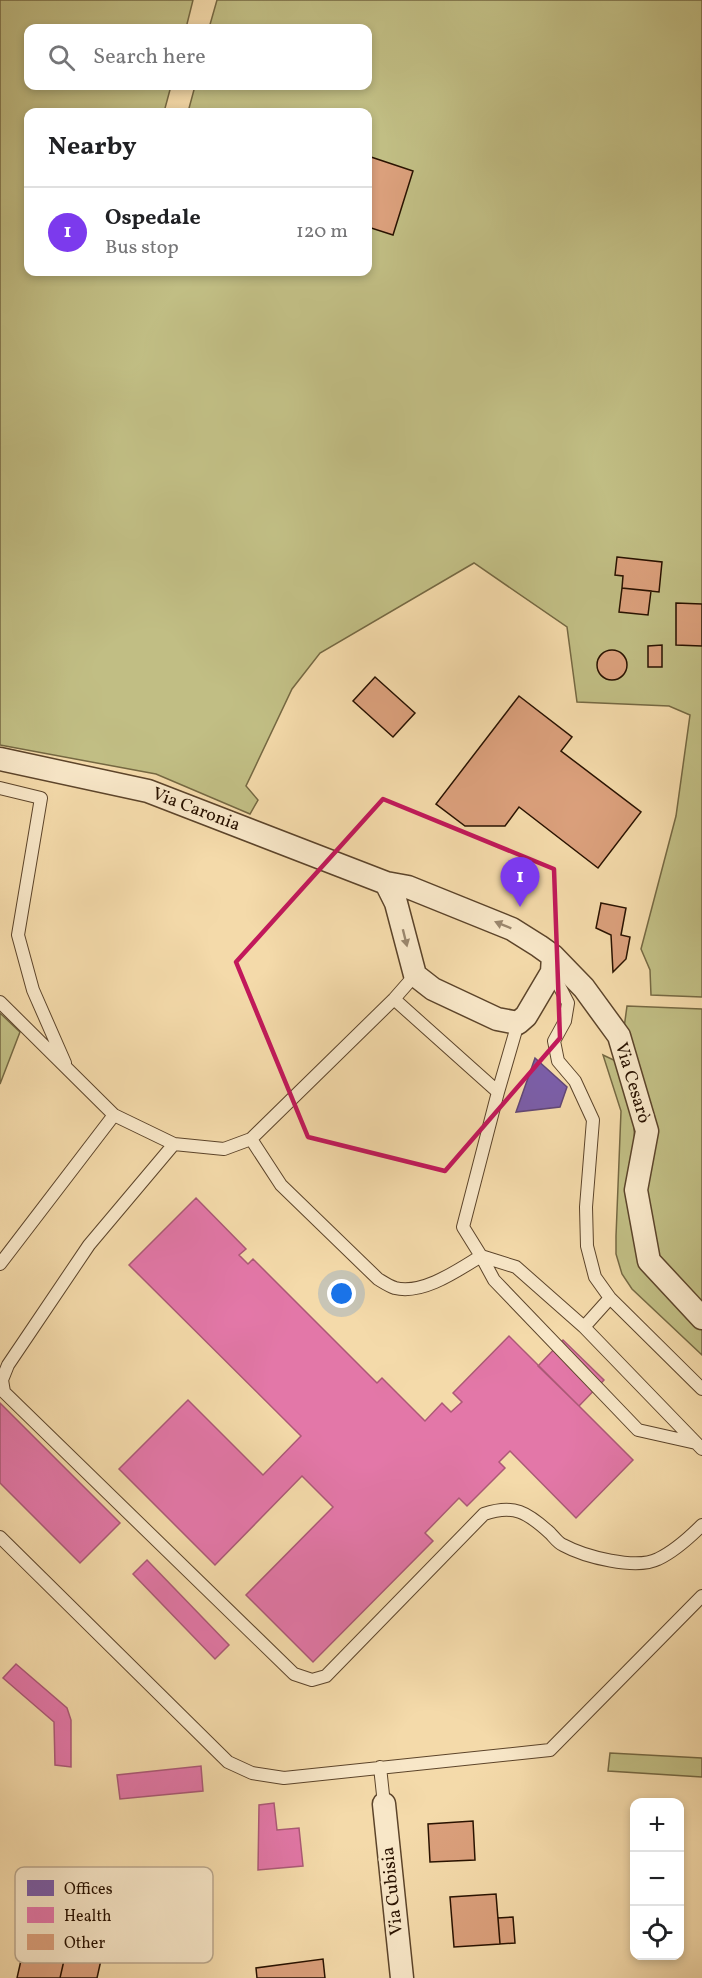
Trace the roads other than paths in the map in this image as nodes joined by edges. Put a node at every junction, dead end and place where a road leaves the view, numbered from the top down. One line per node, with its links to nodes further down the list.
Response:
1 (0, 759): 3 (street, Via Caronia)
2 (0, 788): 9 (lane)
3 (386, 882): 4 (street, Via Caronia, one-way to 3); 5 (street, one-way to 5)
4 (553, 964): 8 (street); 16 (lane); 17 (street, Via Cesarò)
5 (415, 975): 6 (lane); 8 (street)
6 (394, 999): 10 (lane); 12 (lane)
7 (0, 1002): 9 (lane)
8 (518, 1023): 10 (lane)
9 (68, 1070): 11 (lane)
10 (498, 1092): 14 (lane)
11 (114, 1115): 13 (lane); 15 (lane)
12 (251, 1139): 13 (lane); 14 (lane)
13 (174, 1144): 21 (lane)
14 (481, 1256): 18 (lane); 20 (lane)
15 (0, 1264)
16 (610, 1298): 18 (lane); 19 (lane)
17 (702, 1318)
18 (584, 1328): 20 (lane)
19 (702, 1389)
20 (699, 1446)
21 (702, 1525)
22 (0, 1537): 24 (lane)
23 (702, 1596): 24 (lane)
24 (381, 1767): 25 (lane)
25 (384, 1804): 26 (street, Via Cubisia)
26 (402, 1978)

